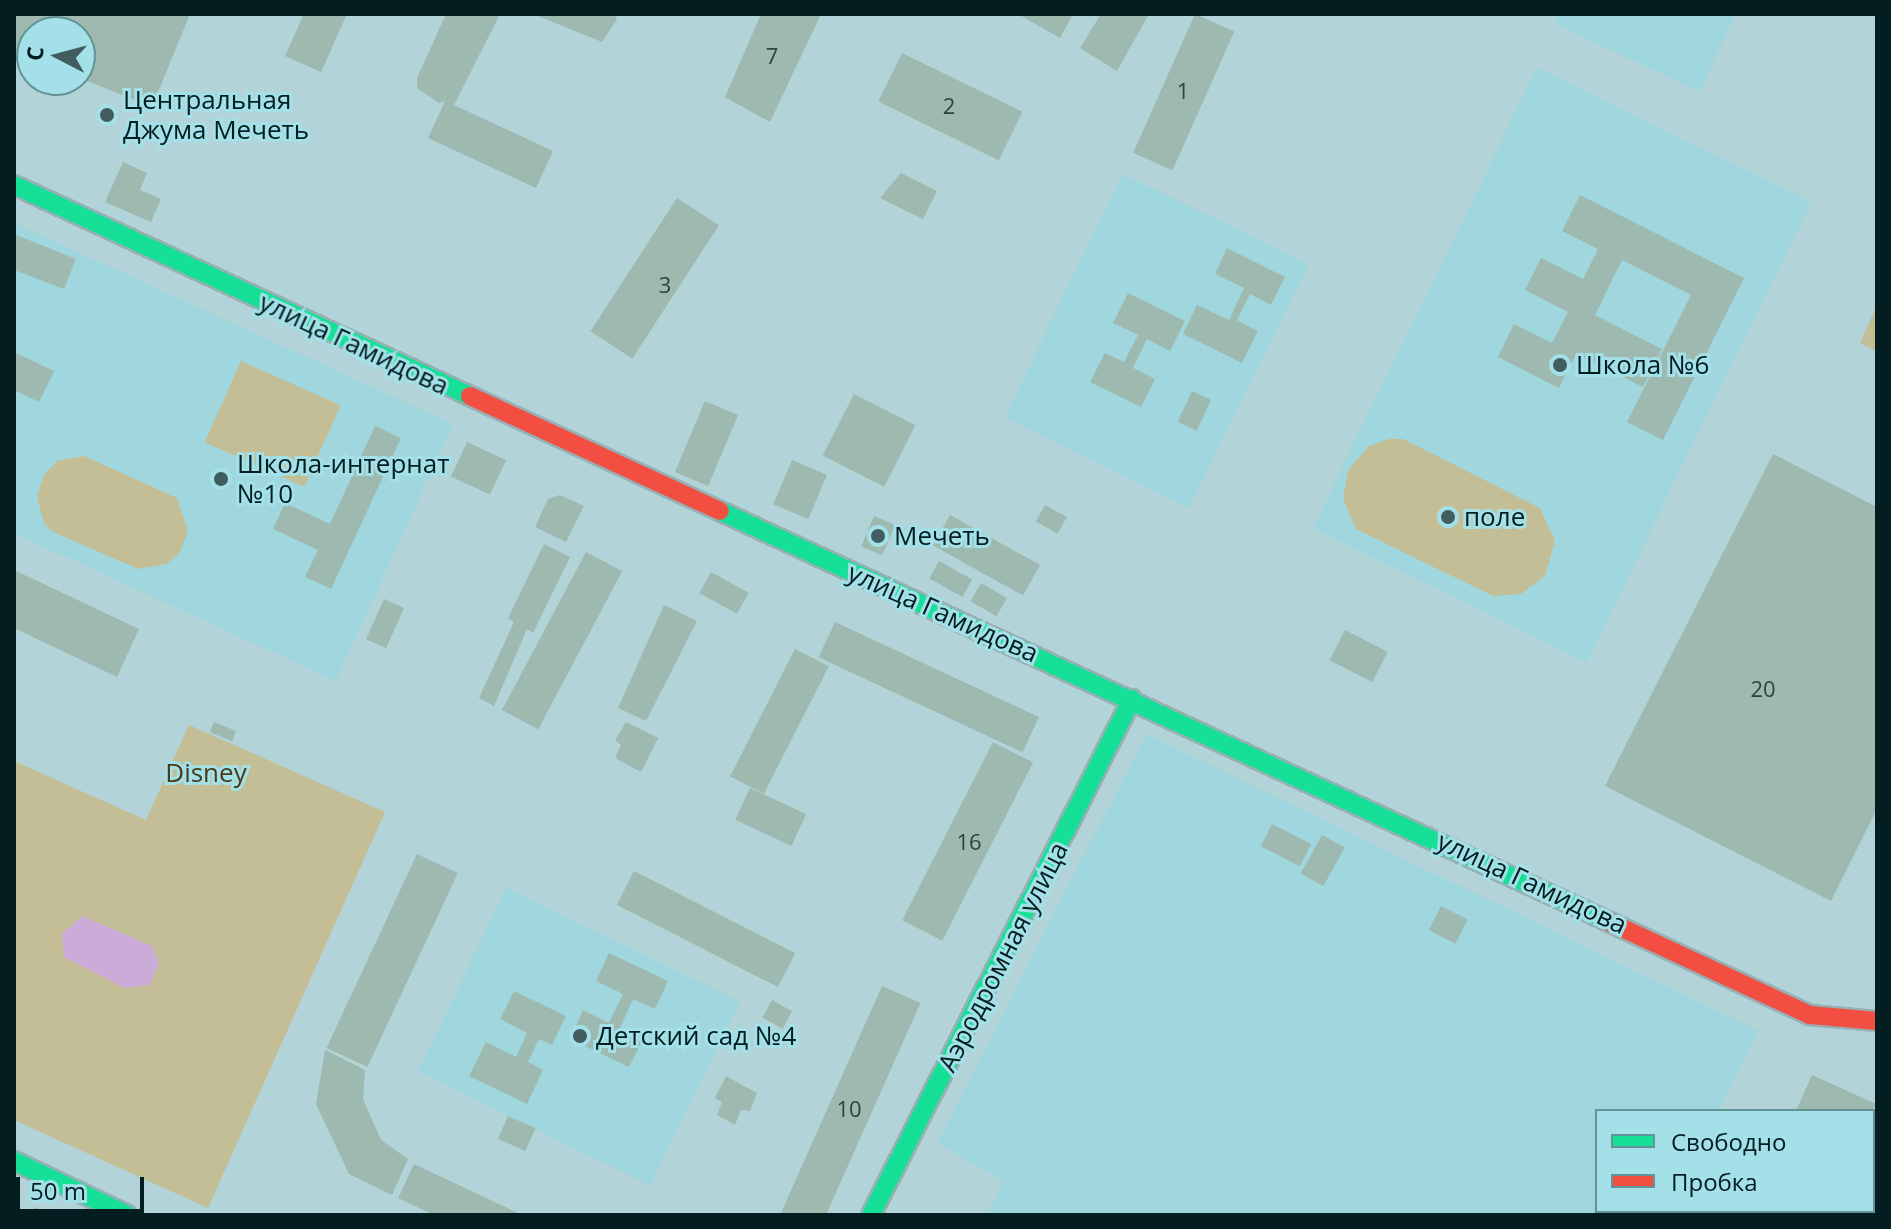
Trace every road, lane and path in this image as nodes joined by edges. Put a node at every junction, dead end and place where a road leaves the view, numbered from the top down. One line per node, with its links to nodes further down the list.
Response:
1 (14, 185): 2 (street, улица Гамидова)
2 (1132, 699): 3 (street, улица Гамидова); 6 (street, Аэродромная улица)
3 (1877, 1021)
4 (14, 1161): 5 (street)
5 (127, 1215)
6 (871, 1215)

